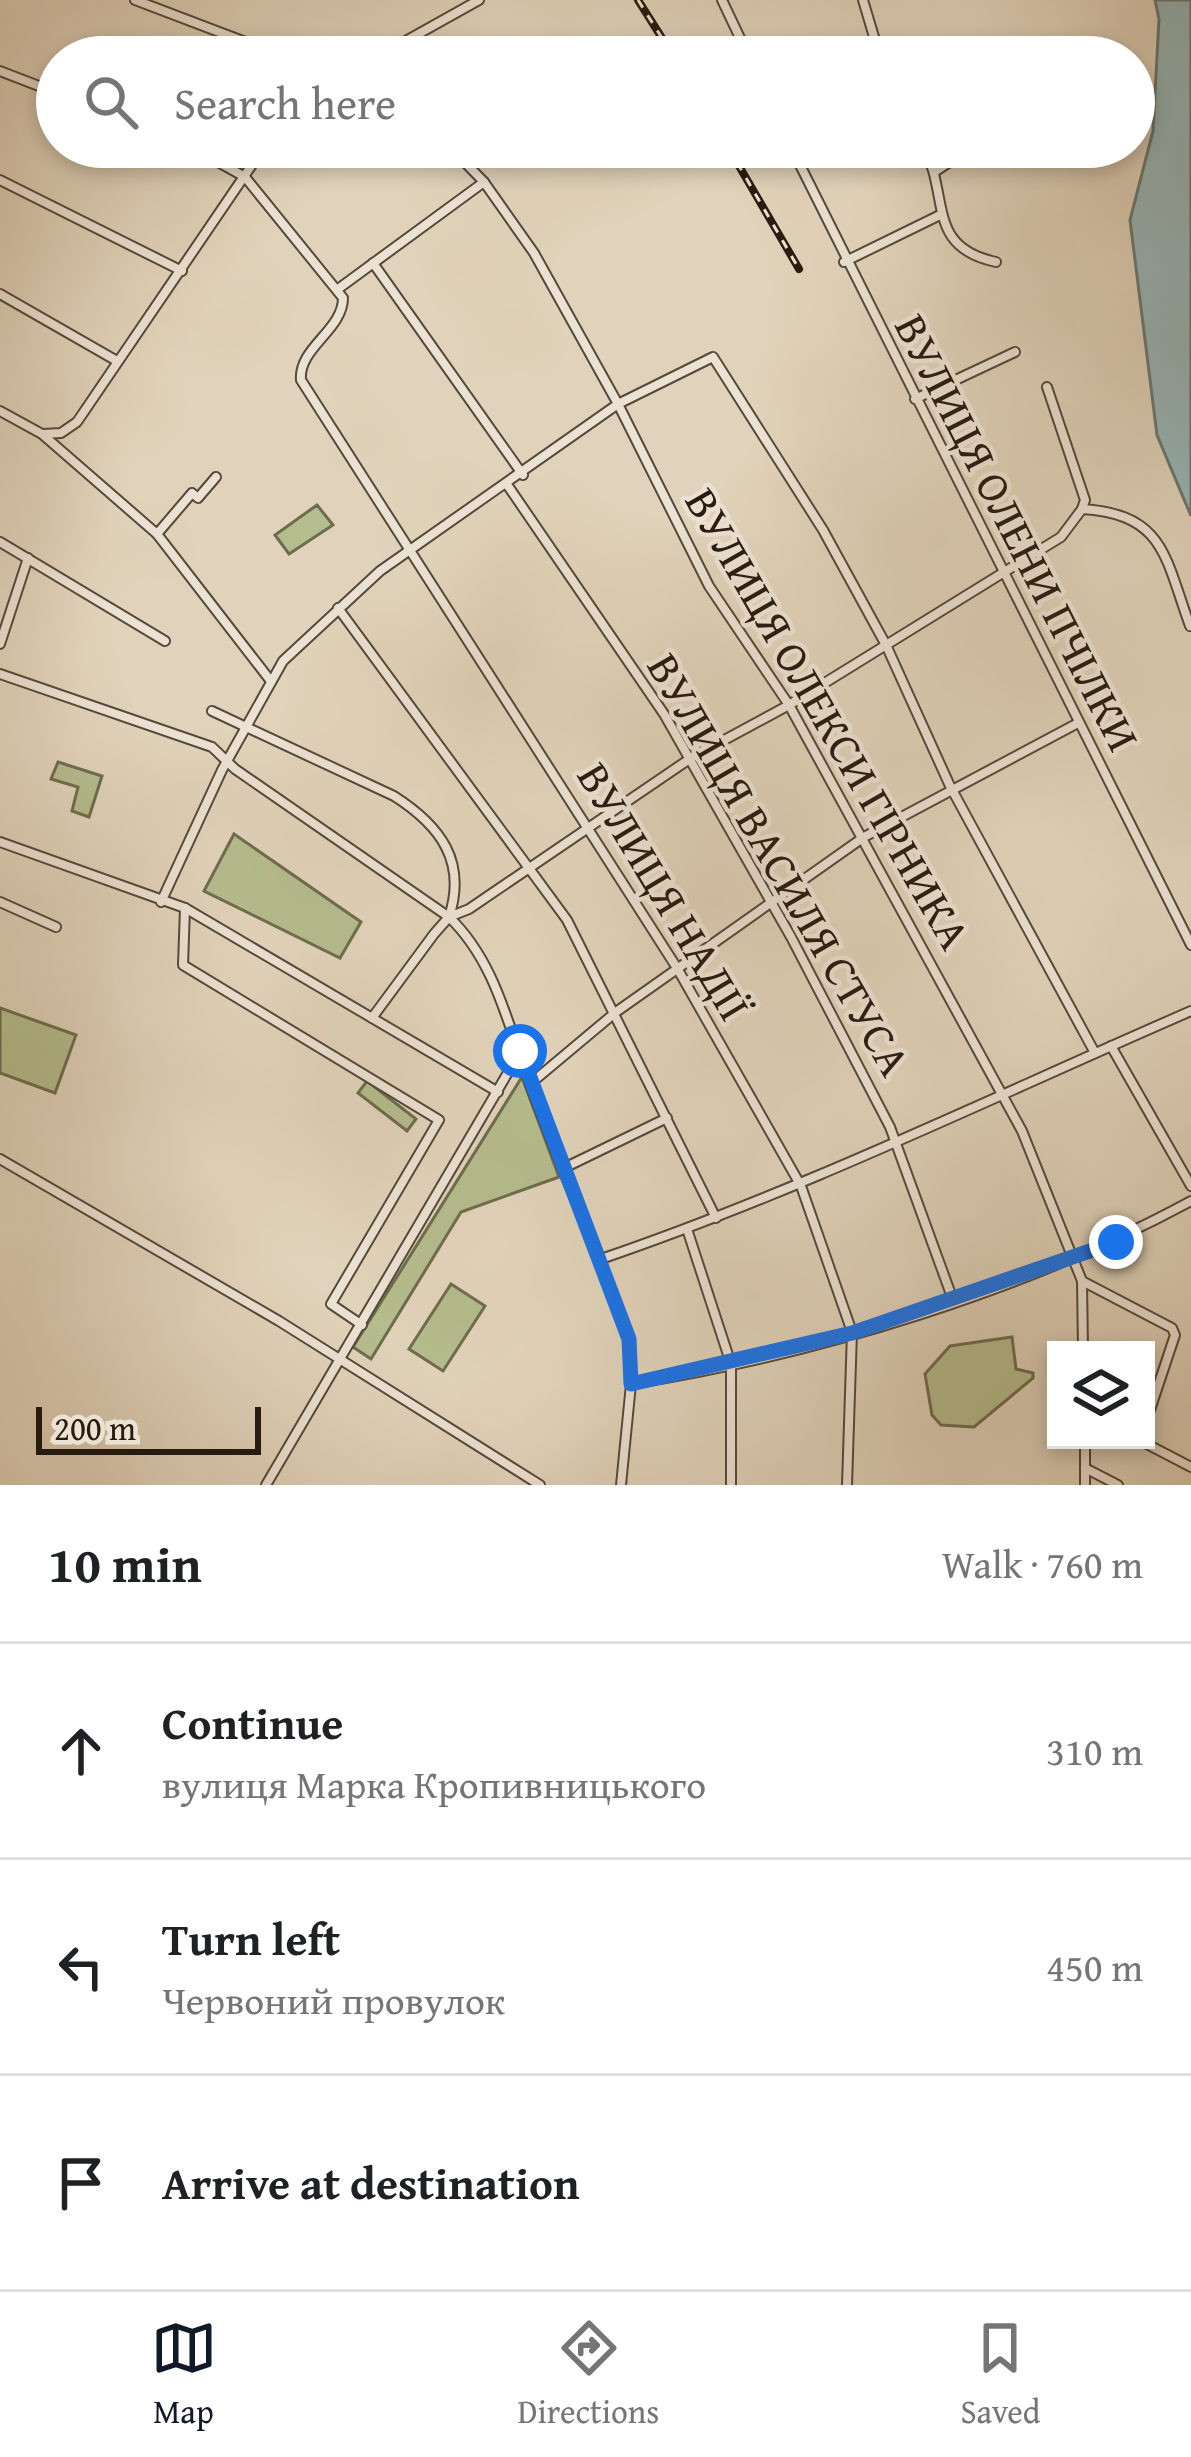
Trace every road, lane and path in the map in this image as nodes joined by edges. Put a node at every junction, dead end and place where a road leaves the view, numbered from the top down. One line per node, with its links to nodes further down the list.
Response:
1 (135, 0): 5 (street)
2 (479, 0): 6 (street)
3 (722, 0): 7 (street)
4 (863, 0): 8 (street)
5 (230, 36)
6 (415, 36)
7 (738, 36)
8 (874, 36)
9 (0, 71): 10 (street)
10 (36, 85)
11 (229, 168): 18 (street)
12 (251, 168): 18 (street)
13 (470, 168): 20 (street, ВУЛИЦЯ ОЛЕКСИ ГІРНИКА)
14 (800, 168): 22 (street, ВУЛИЦЯ ОЛЕНИ ПЧІЛКИ)
15 (934, 168): 17 (street)
16 (941, 168): 17 (street)
17 (936, 171): 21 (street)
18 (245, 177): 25 (street); 26 (street)
19 (0, 180): 25 (street)
20 (484, 182): 24 (street); 32 (street, ВУЛИЦЯ ОЛЕКСИ ГІРНИКА)
21 (940, 215): 22 (street); 23 (street)
22 (844, 262): 31 (street, ВУЛИЦЯ ОЛЕНИ ПЧІЛКИ)
23 (996, 262)
24 (373, 263): 26 (street); 35 (street)
25 (182, 271): 29 (street)
26 (338, 290): 41 (street, ВУЛИЦЯ НАДІЇ)
27 (0, 294): 29 (street)
28 (1015, 352): 31 (street)
29 (117, 361): 34 (street)
30 (1047, 387): 38 (street)
31 (915, 399): 43 (street, ВУЛИЦЯ ОЛЕНИ ПЧІЛКИ)
32 (618, 404): 35 (street); 48 (street); 51 (street, ВУЛИЦЯ ОЛЕКСИ ГІРНИКА)
33 (1, 412): 34 (street)
34 (42, 434): 39 (street)
35 (524, 475): 37 (street)
36 (216, 478): 39 (street)
37 (506, 483): 41 (street); 55 (street, ВУЛИЦЯ ВАСИЛЯ СТУСА)
38 (1082, 509): 43 (street); 45 (street)
39 (157, 534): 50 (street)
40 (0, 542): 42 (street)
41 (412, 550): 44 (street); 58 (street, ВУЛИЦЯ НАДІЇ)
42 (28, 558): 46 (street); 47 (street)
43 (1006, 569): 48 (street); 53 (street, ВУЛИЦЯ ОЛЕНИ ПЧІЛКИ)
44 (338, 608): 50 (street); 61 (street)
45 (1190, 626)
46 (165, 640)
47 (0, 644)
48 (886, 645): 51 (street); 57 (street)
49 (0, 674): 56 (street)
50 (270, 680): 54 (street)
51 (789, 705): 55 (street); 59 (street, ВУЛИЦЯ ОЛЕКСИ ГІРНИКА)
52 (212, 711): 54 (street)
53 (1078, 723): 57 (street); 68 (street, ВУЛИЦЯ ОЛЕНИ ПЧІЛКИ)
54 (249, 727): 56 (street); 66 (street)
55 (691, 758): 58 (street); 64 (street, ВУЛИЦЯ ВАСИЛЯ СТУСА)
56 (226, 762): 63 (street); 66 (street)
57 (956, 792): 59 (street); 75 (street)
58 (588, 825): 61 (street); 69 (street, ВУЛИЦЯ НАДІЇ)
59 (864, 837): 64 (street); 78 (street, ВУЛИЦЯ ОЛЕКСИ ГІРНИКА)
60 (0, 842): 63 (street)
61 (530, 868): 66 (street); 71 (street)
62 (0, 902): 67 (street)
63 (161, 902): 65 (street)
64 (772, 904): 69 (street); 80 (street, ВУЛИЦЯ ВАСИЛЯ СТУСА)
65 (185, 908): 72 (street); 92 (street)
66 (449, 917): 72 (street); 74 (street)
67 (56, 926)
68 (1191, 945)
69 (677, 968): 71 (street); 83 (street, ВУЛИЦЯ НАДІЇ)
70 (1191, 1011): 73 (street)
71 (616, 1012): 76 (street); 79 (street)
72 (372, 1018): 77 (street)
73 (1111, 1046): 75 (street); 84 (street)
74 (520, 1051): 76 (street); 77 (street)
75 (1095, 1053): 78 (street)
76 (530, 1084): 82 (street)
77 (498, 1092): 92 (street)
78 (1000, 1092): 80 (street); 89 (street, ВУЛИЦЯ ОЛЕКСИ ГІРНИКА)
79 (668, 1118): 82 (street); 86 (street)
80 (896, 1143): 83 (street); 91 (street, ВУЛИЦЯ ВАСИЛЯ СТУСА)
81 (0, 1160): 95 (street)
82 (564, 1168): 88 (street)
83 (801, 1186): 86 (street); 93 (street, ВУЛИЦЯ НАДІЇ)
84 (1191, 1186)
85 (1191, 1202): 89 (street)
86 (716, 1218): 87 (street)
87 (687, 1229): 88 (street); 96 (street)
88 (601, 1259): 97 (street)
89 (1073, 1261): 90 (street, ВУЛИЦЯ ОЛЕКСИ ГІРНИКА); 91 (street)
90 (1082, 1281): 94 (street, ВУЛИЦЯ ОЛЕКСИ ГІРНИКА); 98 (street)
91 (953, 1300): 93 (street)
92 (362, 1325): 95 (street)
93 (852, 1333): 96 (street); 107 (street, ВУЛИЦЯ НАДІЇ)
94 (1083, 1341)
95 (340, 1363): 103 (street); 104 (street)
96 (731, 1364): 97 (street); 106 (street)
97 (631, 1384): 105 (street)
98 (1155, 1395)
99 (1155, 1448): 101 (street)
100 (1084, 1449): 102 (street)
101 (1191, 1467)
102 (1085, 1468): 108 (street); 109 (street)
103 (266, 1485)
104 (540, 1485)
105 (621, 1485)
106 (731, 1485)
107 (847, 1485)
108 (1085, 1485)
109 (1118, 1485)

